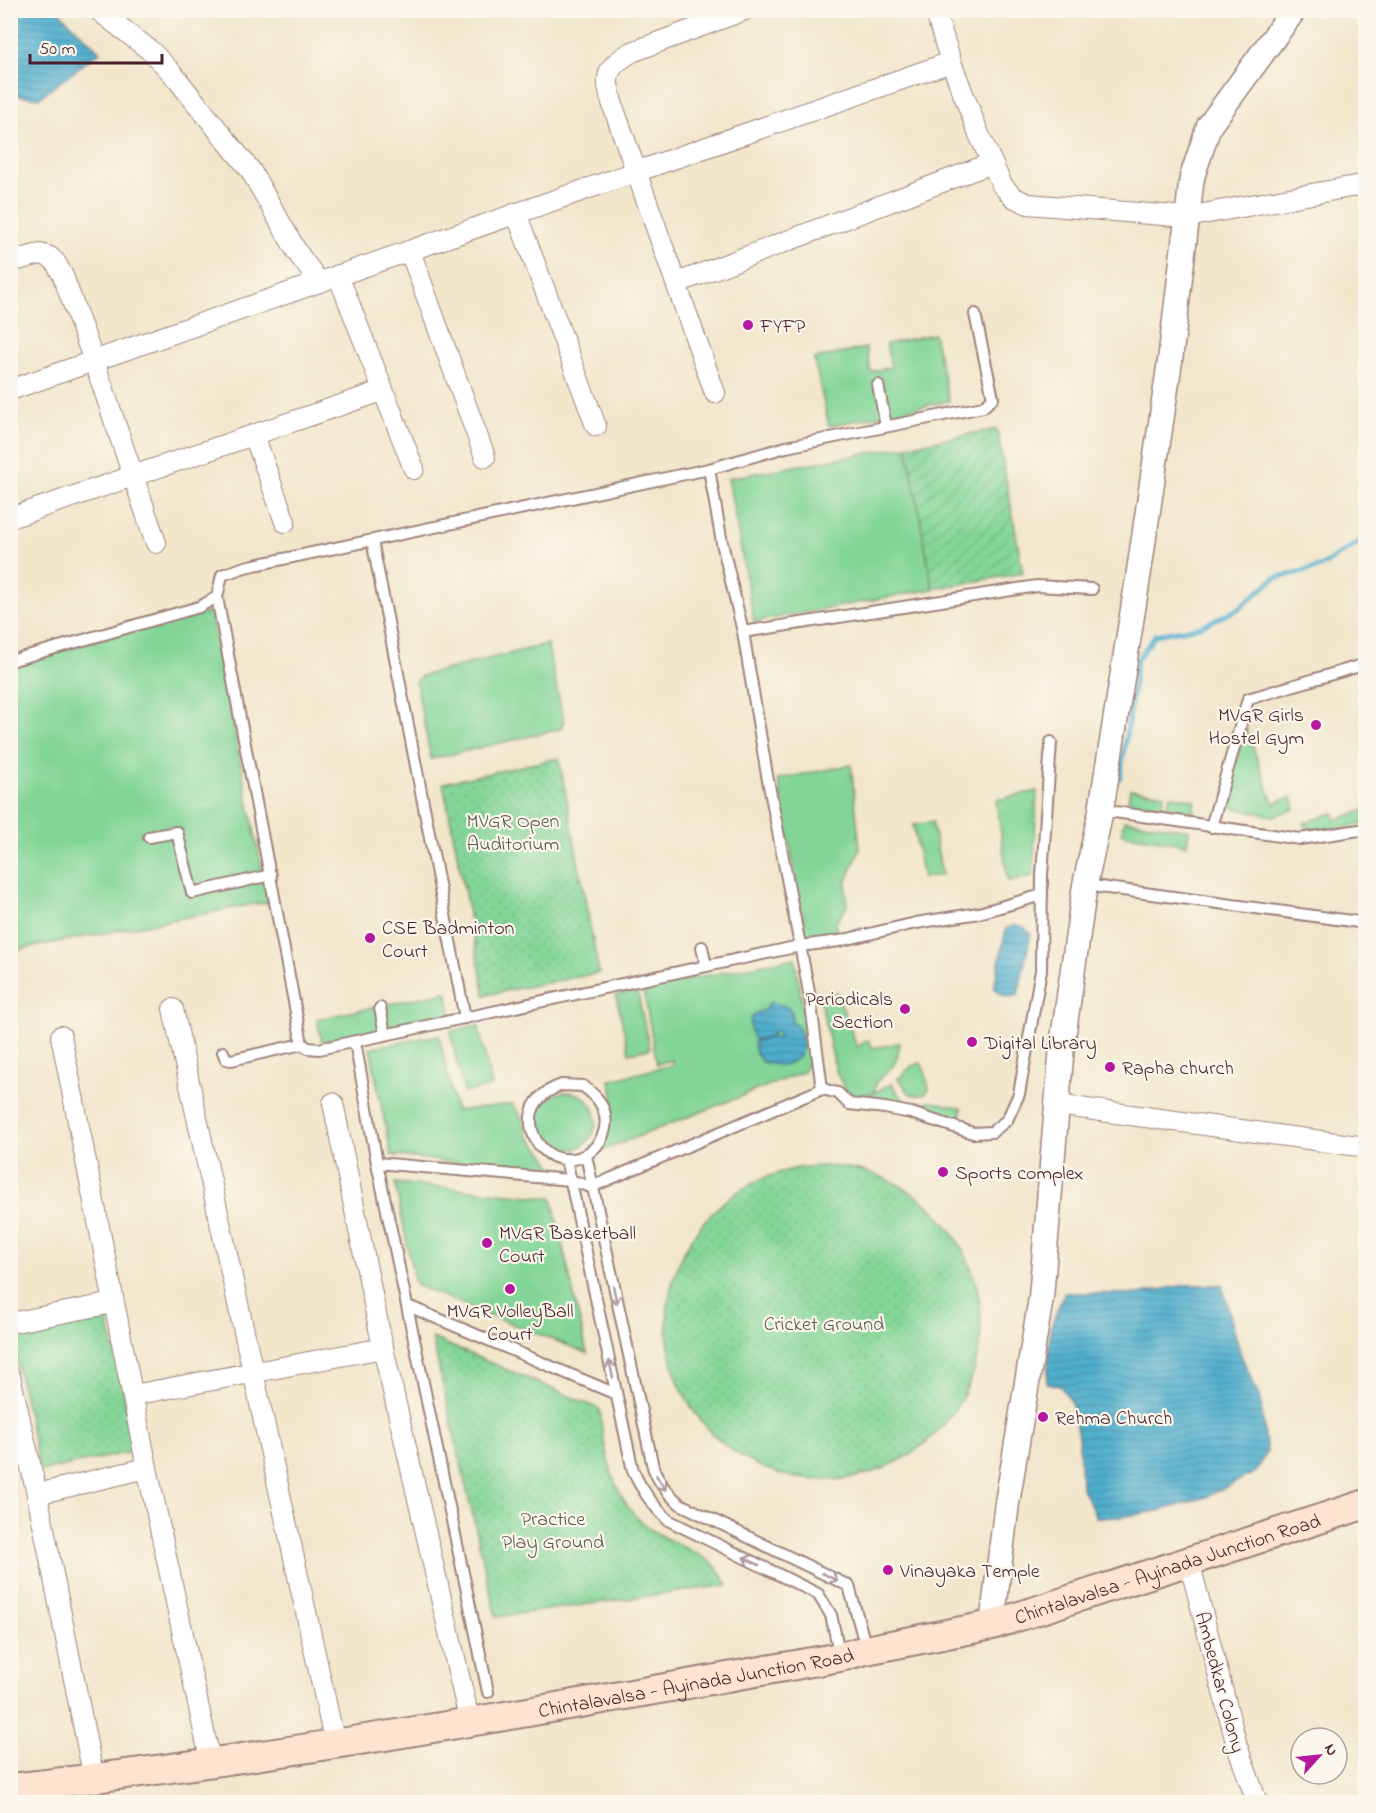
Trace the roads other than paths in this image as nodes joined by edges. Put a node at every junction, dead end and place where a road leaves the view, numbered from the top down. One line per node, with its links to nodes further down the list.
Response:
1 (98, 10): 14 (street)
2 (745, 10): 7 (street)
3 (935, 10): 5 (street)
4 (1294, 10): 10 (street)
5 (951, 62): 6 (street); 7 (street)
6 (992, 163): 10 (street); 15 (street)
7 (636, 171): 9 (street); 15 (street)
8 (1365, 184): 10 (street)
9 (516, 213): 11 (street); 22 (street)
10 (1187, 217): 39 (street)
11 (410, 251): 13 (street); 25 (street)
12 (10, 262): 17 (street)
13 (338, 275): 14 (street); 20 (street)
14 (319, 282): 17 (street)
15 (677, 283): 21 (street)
16 (975, 314): 23 (lane)
17 (94, 361): 19 (street); 28 (street)
18 (878, 385): 23 (lane)
19 (10, 390)
20 (382, 391): 24 (street); 26 (street)
21 (715, 393)
22 (596, 426)
23 (886, 426): 27 (lane)
24 (254, 435): 28 (street); 30 (street)
25 (485, 457)
26 (414, 469)
27 (709, 469): 31 (lane); 35 (lane)
28 (134, 477): 29 (street); 32 (street)
29 (10, 518)
30 (285, 522)
31 (372, 540): 34 (lane); 52 (lane)
32 (156, 543)
33 (1092, 589): 35 (lane)
34 (218, 597): 36 (lane); 43 (lane)
35 (743, 632): 47 (lane)
36 (10, 661)
37 (1365, 664): 40 (lane)
38 (1051, 742): 45 (lane)
39 (1101, 810): 40 (lane); 44 (street)
40 (1211, 827): 41 (lane)
41 (1365, 829)
42 (149, 837): 43 (lane)
43 (271, 875): 56 (lane)
44 (1085, 885): 46 (lane); 60 (street)
45 (1042, 896): 47 (lane); 58 (lane)
46 (1365, 923)
47 (800, 946): 49 (lane); 58 (lane)
48 (702, 947): 49 (lane)
49 (706, 966): 52 (lane)
50 (380, 1008): 53 (lane)
51 (173, 1009): 71 (street)
52 (465, 1018): 53 (lane)
53 (386, 1034): 55 (lane)
54 (61, 1036): 67 (street)
55 (355, 1042): 56 (lane); 64 (lane)
56 (302, 1044): 57 (lane)
57 (223, 1052)
58 (822, 1089): 66 (lane)
59 (333, 1103): 70 (street)
60 (1057, 1105): 61 (street); 80 (street)
61 (1365, 1147)
62 (586, 1155): 63 (lane); 63 (lane); 66 (lane)
63 (566, 1159): 65 (lane)
64 (377, 1163): 65 (lane); 68 (lane)
65 (570, 1180): 66 (lane); 73 (lane, one-way to 65)
66 (591, 1186): 81 (lane, one-way to 81)
67 (114, 1303): 69 (street); 74 (street)
68 (408, 1306): 73 (lane); 82 (lane)
69 (10, 1323)
70 (383, 1348): 71 (street); 83 (street)
71 (253, 1373): 74 (street); 84 (street)
72 (10, 1376): 75 (street)
73 (616, 1394): 81 (lane, one-way to 73)
74 (133, 1395): 76 (street)
75 (15, 1421): 77 (street)
76 (147, 1468): 77 (street); 85 (street)
77 (38, 1494): 86 (street)
78 (1365, 1504): 79 (main road, Chintalavalsa - Ayinada Junction Road)
79 (1189, 1561): 80 (main road, Chintalavalsa - Ayinada Junction Road); 88 (street, Ambedkar Colony)
80 (992, 1625): 81 (main road, Chintalavalsa - Ayinada Junction Road)
81 (853, 1653): 83 (main road, Chintalavalsa - Ayinada Junction Road)
82 (488, 1692)
83 (470, 1723): 84 (main road, Chintalavalsa - Ayinada Junction Road)
84 (335, 1744): 85 (main road, Chintalavalsa - Ayinada Junction Road)
85 (211, 1764): 86 (main road, Chintalavalsa - Ayinada Junction Road)
86 (94, 1779): 87 (main road, Chintalavalsa - Ayinada Junction Road)
87 (10, 1788)
88 (1257, 1803)

